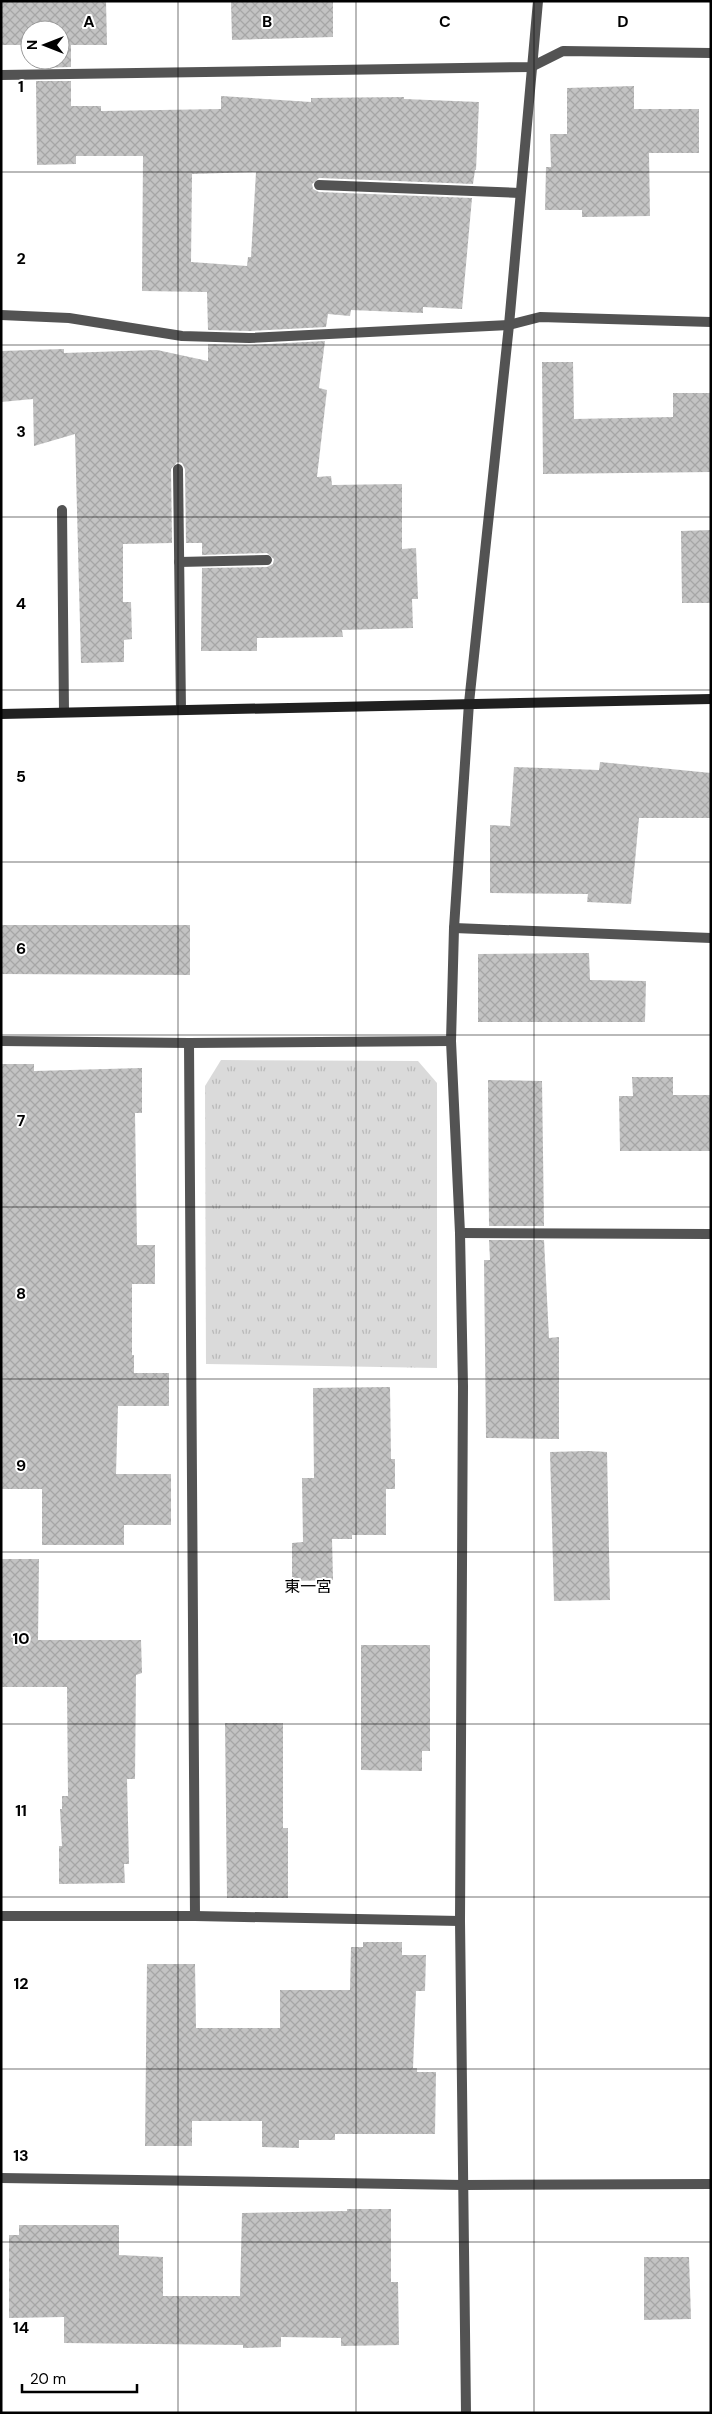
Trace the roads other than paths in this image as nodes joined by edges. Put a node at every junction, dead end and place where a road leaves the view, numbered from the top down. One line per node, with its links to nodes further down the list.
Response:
1 (538, 1): 3 (street)
2 (711, 53): 3 (street)
3 (531, 66): 4 (street); 6 (street)
4 (1, 75)
5 (318, 185): 6 (street)
6 (520, 193): 9 (street)
7 (1, 315): 9 (street)
8 (711, 322): 9 (street)
9 (509, 325): 15 (street)
10 (178, 469): 13 (street)
11 (62, 510): 17 (street)
12 (267, 560): 13 (street)
13 (179, 562): 16 (street)
14 (711, 699): 15 (street)
15 (469, 703): 16 (street); 19 (street)
16 (180, 710): 17 (street)
17 (64, 712): 18 (street)
18 (1, 714)
19 (454, 928): 20 (street); 22 (street)
20 (711, 938)
21 (1, 1041): 23 (street)
22 (452, 1041): 23 (street); 24 (street)
23 (190, 1043): 27 (street)
24 (460, 1233): 25 (street); 28 (street)
25 (711, 1234)
26 (1, 1916): 27 (street)
27 (195, 1916): 28 (street)
28 (460, 1921): 31 (street)
29 (1, 2178): 31 (street)
30 (711, 2184): 31 (street)
31 (464, 2186): 32 (street)
32 (466, 2413)

